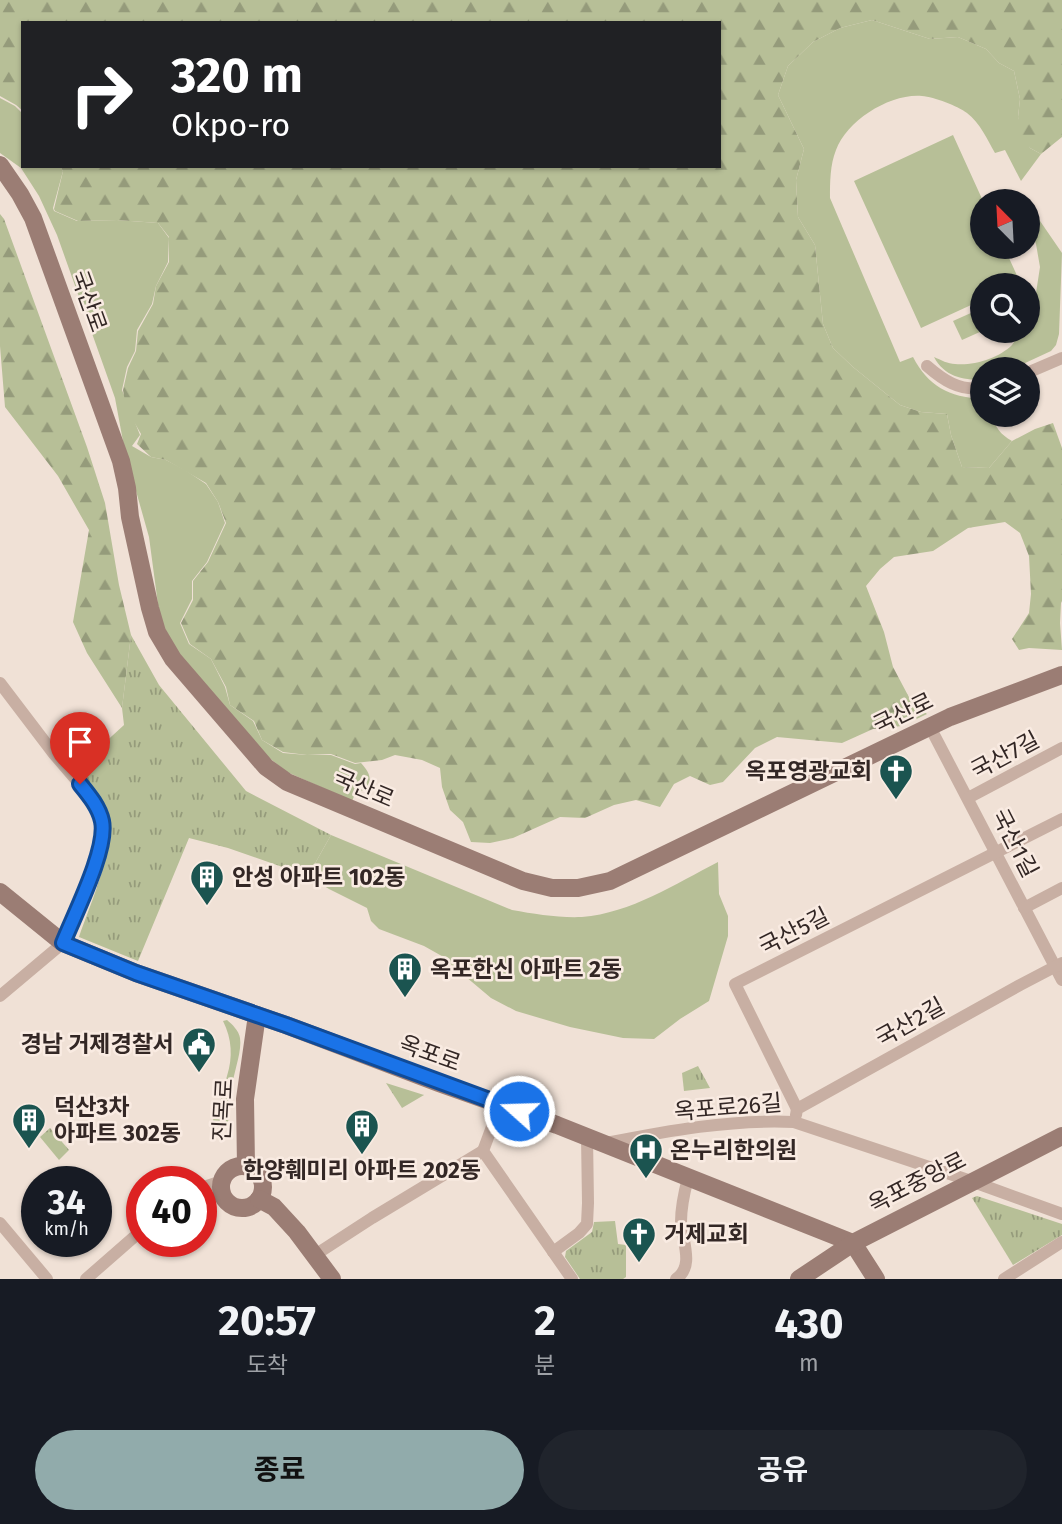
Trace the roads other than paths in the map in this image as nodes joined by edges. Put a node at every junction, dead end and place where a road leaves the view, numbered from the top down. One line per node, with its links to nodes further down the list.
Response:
1 (0, 165): 10 (street, 국산로)
2 (0, 180): 10 (street, 국산로)
3 (1062, 358): 5 (street)
4 (927, 366): 6 (street)
5 (1040, 367)
6 (970, 388)
7 (1062, 675): 10 (street, 국산로)
8 (0, 683): 18 (street)
9 (1062, 683): 10 (street, 국산로)
10 (932, 732): 12 (street, 국산1길)
11 (1062, 748): 12 (street, 국산7길)
12 (968, 798): 14 (street, 국산1길)
13 (1062, 819): 14 (street)
14 (996, 853): 17 (street, 국산1길); 24 (street, 국산5길)
15 (1062, 888): 17 (street)
16 (0, 892): 18 (street, 옥포로)
17 (1024, 908): 19 (street, 국산1길)
18 (63, 943): 21 (street); 22 (street, 옥포로)
19 (1059, 965): 20 (street, 국산1길); 24 (street, 국산2길)
20 (1062, 980)
21 (0, 996)
22 (257, 1015): 23 (street, 옥포로); 29 (street, 진목로)
23 (500, 1105): 25 (street, 옥포로); 28 (street)
24 (795, 1116): 27 (street, 옥포로26길); 32 (street, 옥포로26길)
25 (587, 1136): 27 (street, 옥포로); 40 (street)
26 (1062, 1136): 32 (street, 옥포중앙로)
27 (606, 1143): 30 (street, 옥포로)
28 (483, 1152): 40 (street); 41 (street)
29 (246, 1166): 31 (street); 34 (street)
30 (688, 1178): 38 (street, 옥포로); 46 (street)
31 (222, 1181): 33 (street); 34 (street)
32 (971, 1181): 35 (street, 옥포로26길); 38 (street, 옥포중앙로)
33 (217, 1183)
34 (259, 1199): 41 (street)
35 (1062, 1214)
36 (0, 1223): 42 (street)
37 (1062, 1242): 49 (street)
38 (853, 1243): 47 (street, 옥포중앙로); 48 (street)
39 (126, 1244): 43 (street)
40 (553, 1252): 45 (street)
41 (315, 1255): 44 (street)
42 (47, 1279)
43 (86, 1279)
44 (332, 1279)
45 (572, 1279)
46 (676, 1279)
47 (799, 1279)
48 (876, 1279)
49 (1004, 1279)

